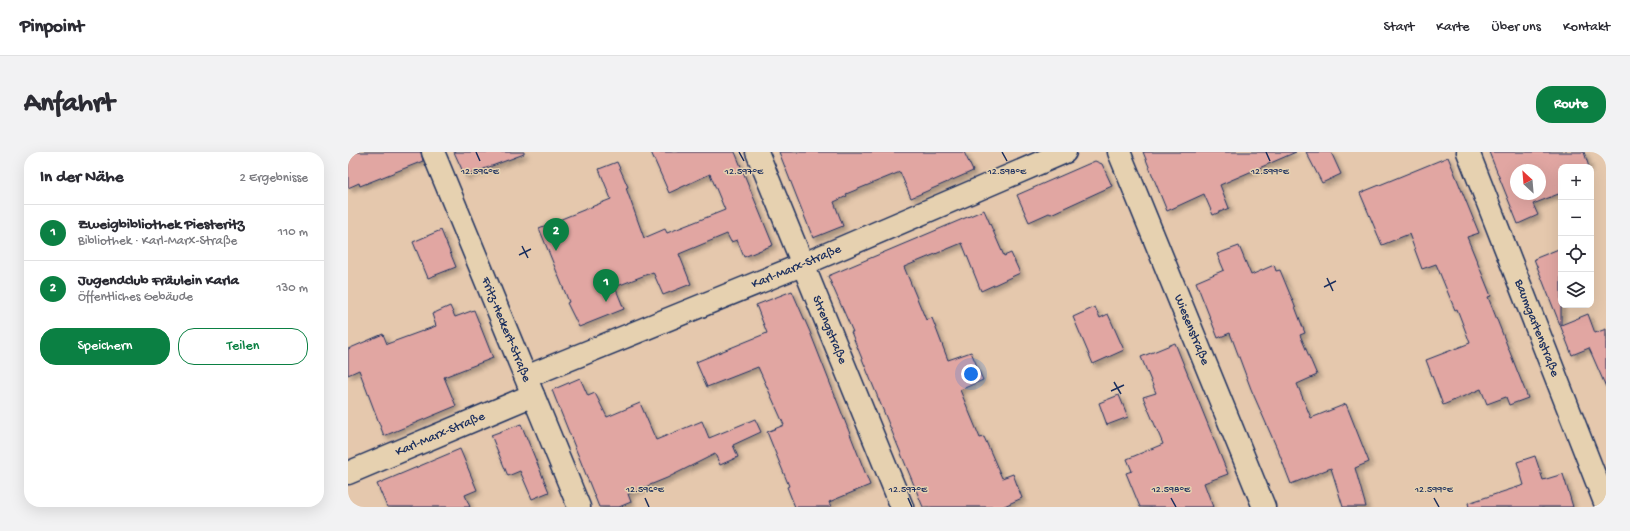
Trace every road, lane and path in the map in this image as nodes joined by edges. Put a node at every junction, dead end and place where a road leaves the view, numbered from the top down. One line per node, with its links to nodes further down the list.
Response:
1 (433, 152): 7 (street, Fritz-Heckert-Straße)
2 (757, 152): 6 (street, Strengstraße)
3 (1065, 152): 6 (street, Karl-Marx-Straße)
4 (1119, 152): 12 (street, Wiesenstraße)
5 (1468, 152): 9 (street, Baumgartenstraße)
6 (804, 264): 7 (street, Karl-Marx-Straße); 11 (street, Strengstraße)
7 (530, 386): 8 (street, Karl-Marx-Straße); 10 (street, Fritz-Heckert-Straße)
8 (348, 474)
9 (1606, 505)
10 (579, 507)
11 (902, 507)
12 (1264, 507)

